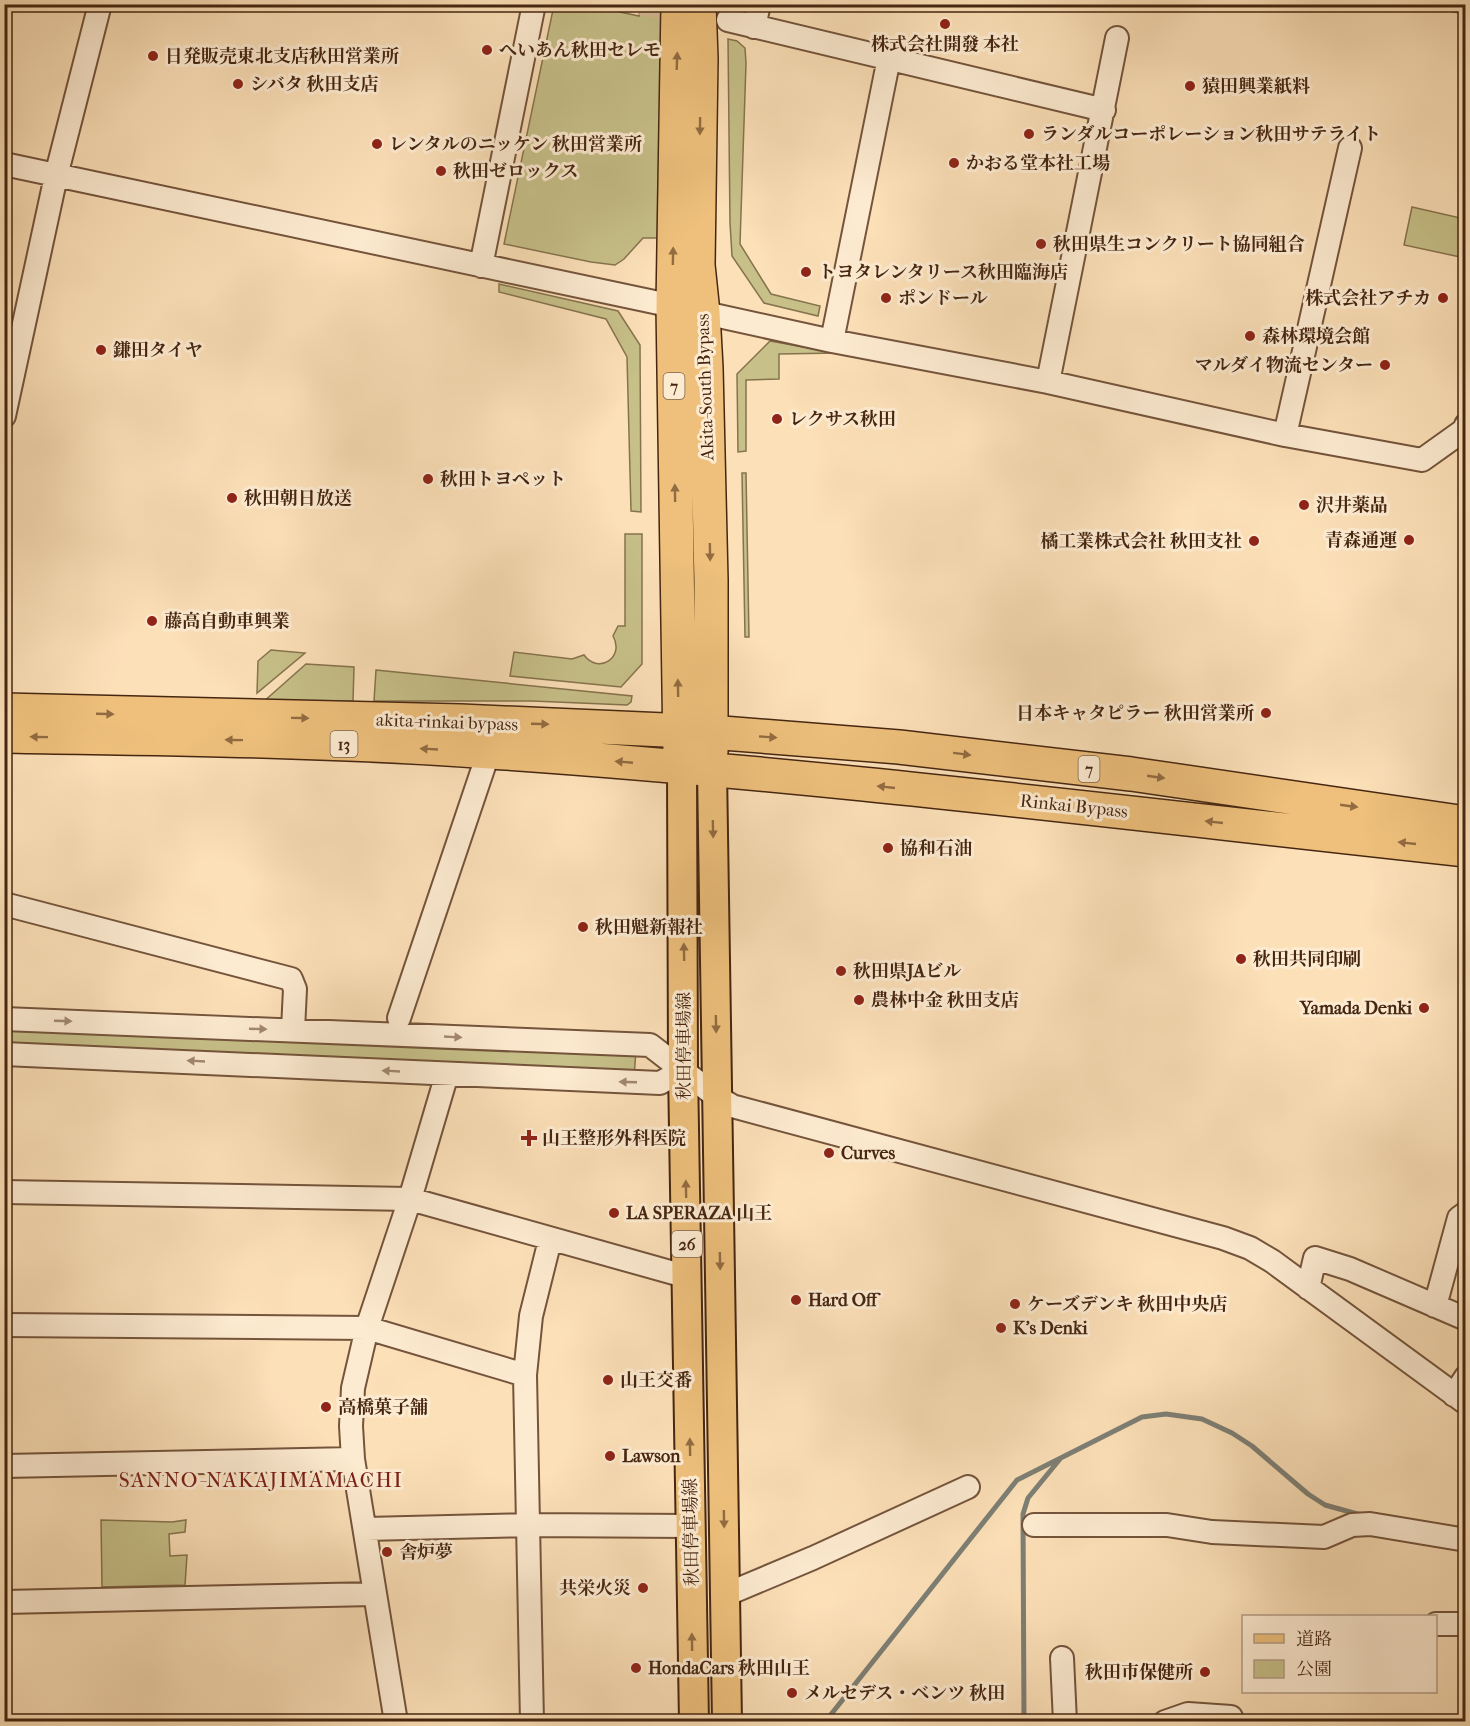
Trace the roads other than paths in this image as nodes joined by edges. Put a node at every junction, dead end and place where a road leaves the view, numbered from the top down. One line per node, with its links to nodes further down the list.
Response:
1 (100, 4): 13 (street)
2 (534, 4): 14 (street)
3 (678, 4): 15 (highway, Akita-South Bypass / 7, one-way to 3)
4 (699, 4): 15 (highway, Akita-South Bypass / 7, one-way to 15)
5 (759, 4): 7 (street)
6 (728, 20): 7 (street)
7 (754, 27): 9 (street)
8 (1117, 38): 10 (street)
9 (889, 58): 10 (street); 16 (street)
10 (1104, 110): 17 (street)
11 (1350, 148): 20 (street)
12 (4, 164): 13 (street)
13 (56, 176): 14 (street); 18 (street)
14 (481, 266): 15 (street)
15 (688, 309): 16 (street); 22 (highway, Akita-South Bypass / 7)
16 (832, 341): 17 (street)
17 (1047, 382): 20 (street)
18 (4, 417)
19 (1465, 428): 20 (street)
20 (1285, 435)
21 (4, 710): 22 (highway, akita-rinkai bypass / 13, one-way to 22)
22 (694, 731): 25 (highway, Akita-South Bypass / 7); 26 (highway, 7, one-way to 26)
23 (4, 736): 24 (highway, akita-rinkai bypass / 13, one-way to 23)
24 (489, 751): 25 (highway, akita-rinkai bypass / 13, one-way to 24); 30 (street)
25 (697, 769): 27 (highway, Rinkai Bypass / 7, one-way to 25); 33 (main road, 秋田停車場線 / 26, one-way to 25); 35 (main road, 秋田停車場線 / 26, one-way to 35)
26 (1466, 824)
27 (1466, 850)
28 (4, 904): 31 (street)
29 (4, 1018): 31 (street, one-way to 31)
30 (399, 1018)
31 (293, 1030): 33 (street, one-way to 33)
32 (4, 1054): 34 (street, one-way to 32)
33 (683, 1070): 34 (street, one-way to 34); 35 (street); 40 (main road, 秋田停車場線 / 26, one-way to 33)
34 (447, 1074): 37 (street)
35 (717, 1097): 41 (street); 57 (main road, 秋田停車場線 / 26, one-way to 57)
36 (4, 1192): 37 (street)
37 (410, 1199): 39 (street); 45 (street)
38 (1466, 1213): 42 (street)
39 (550, 1240): 40 (street); 46 (street)
40 (688, 1277): 53 (main road, 秋田停車場線 / 26, one-way to 40)
41 (1308, 1288): 42 (street); 47 (street)
42 (1435, 1306): 43 (street)
43 (1466, 1319)
44 (4, 1325): 45 (street)
45 (367, 1328): 46 (street); 48 (street)
46 (525, 1375): 51 (street)
47 (1462, 1392)
48 (353, 1459): 49 (street); 54 (street)
49 (4, 1466)
50 (968, 1487): 57 (street)
51 (529, 1525): 53 (street); 54 (street); 63 (street)
52 (1034, 1525): 55 (street)
53 (691, 1526): 64 (main road, 秋田停車場線 / 26, one-way to 53)
54 (366, 1529): 56 (street)
55 (1466, 1540)
56 (375, 1594): 58 (street); 62 (street)
57 (725, 1595): 65 (main road, 秋田停車場線 / 26)
58 (4, 1602)
59 (1437, 1624): 60 (street)
60 (1466, 1624)
61 (1062, 1658): 66 (street)
62 (396, 1722)
63 (532, 1722)
64 (694, 1722)
65 (727, 1722)
66 (1065, 1722)
67 (1165, 1722): 68 (street)
68 (1231, 1722)

